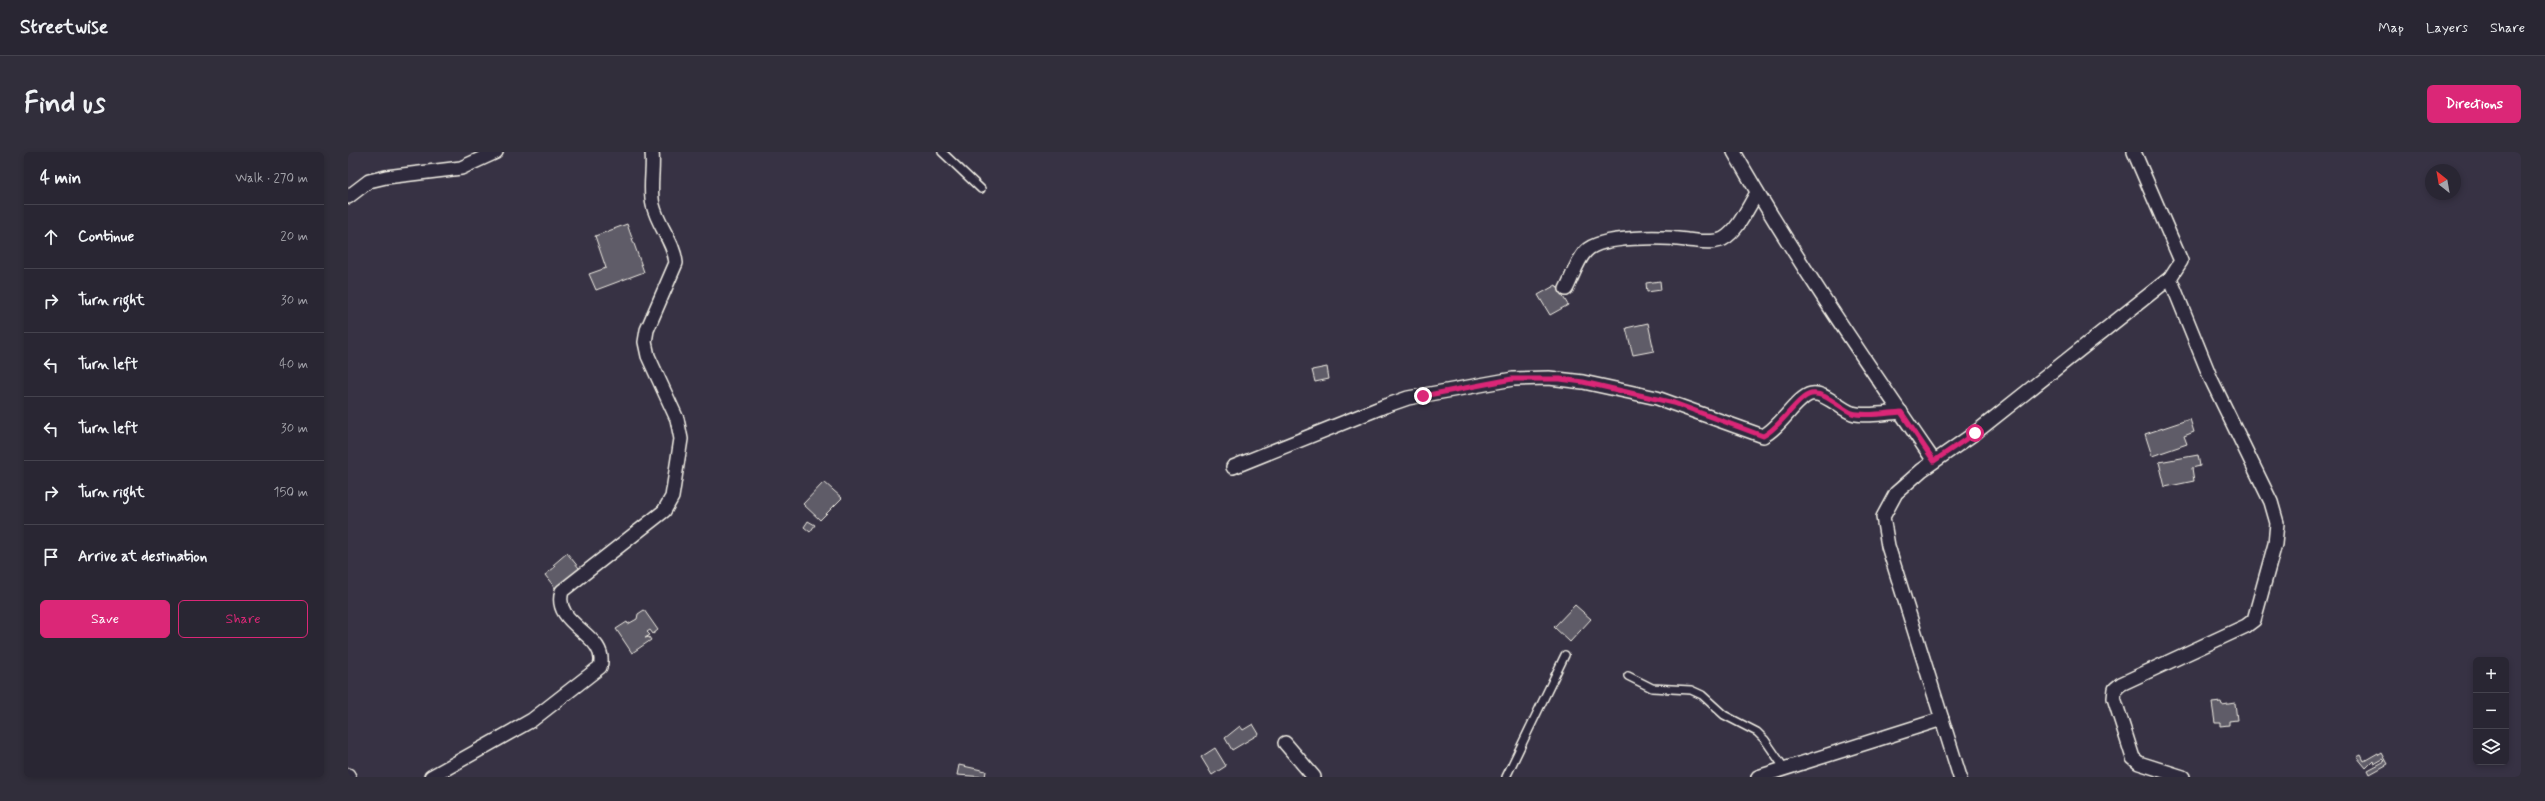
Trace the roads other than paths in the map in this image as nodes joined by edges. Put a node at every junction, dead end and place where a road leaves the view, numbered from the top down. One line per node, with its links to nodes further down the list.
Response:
1 (496, 152): 8 (street)
2 (652, 152): 19 (street)
3 (942, 152): 6 (lane)
4 (1734, 152): 7 (street)
5 (2134, 152): 9 (street)
6 (981, 189)
7 (1757, 193): 10 (street); 11 (street)
8 (348, 197)
9 (2170, 278): 12 (street); 24 (street)
10 (1566, 289)
11 (1901, 412): 12 (street); 13 (street)
12 (1934, 461): 16 (street)
13 (1233, 467)
14 (1565, 655): 21 (lane)
15 (1628, 676): 18 (lane)
16 (1942, 719): 18 (street); 23 (street)
17 (1285, 743): 20 (street)
18 (1785, 769): 22 (street)
19 (431, 777)
20 (1314, 777)
21 (1506, 777)
22 (1758, 777)
23 (1960, 777)
24 (2183, 777)

